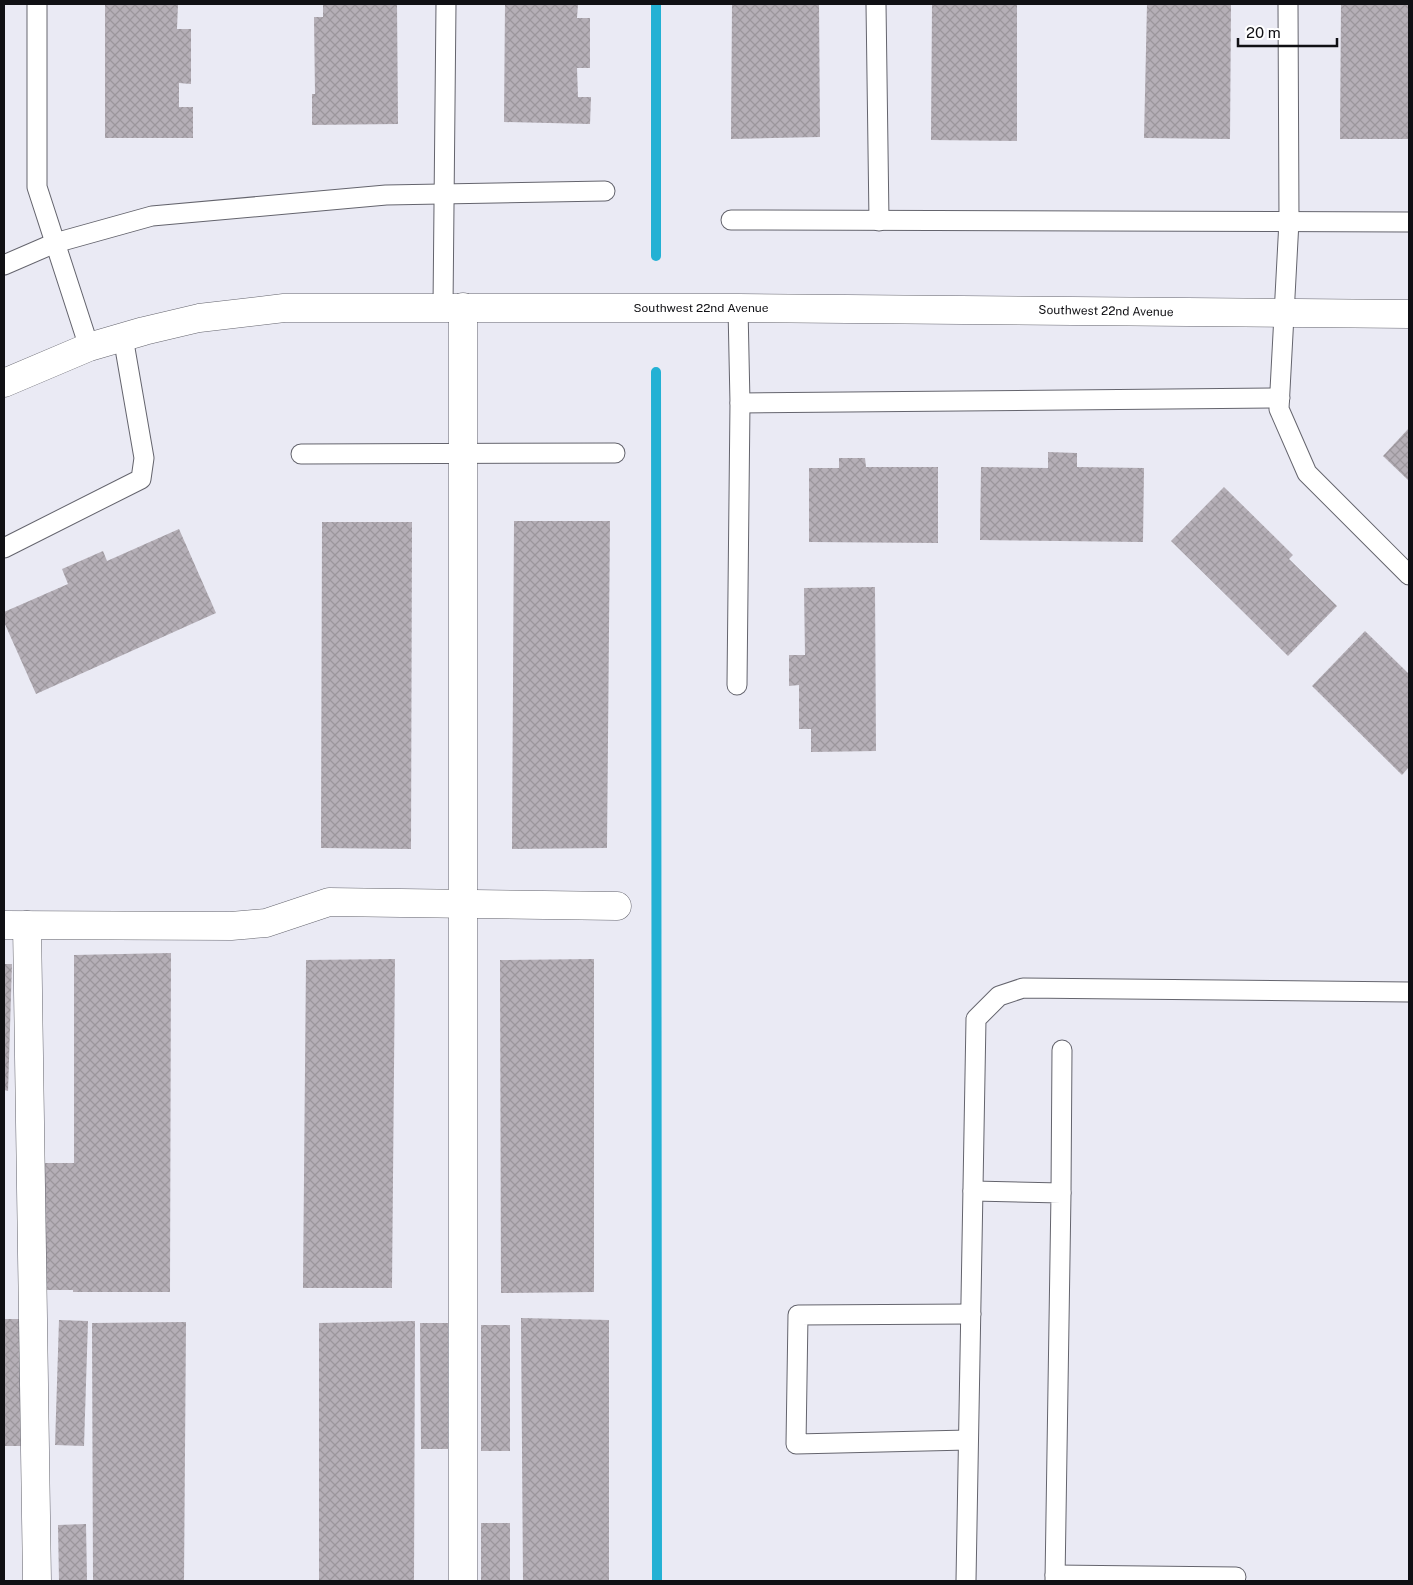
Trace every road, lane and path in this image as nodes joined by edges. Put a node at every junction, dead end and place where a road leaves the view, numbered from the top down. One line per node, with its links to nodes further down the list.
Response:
1 (37, 4): 11 (lane)
2 (446, 4): 6 (lane)
3 (876, 4): 8 (lane)
4 (1288, 4): 9 (lane)
5 (605, 191): 6 (lane)
6 (444, 194): 11 (lane); 13 (lane)
7 (731, 220): 8 (lane)
8 (879, 221): 9 (lane)
9 (1289, 222): 10 (lane); 15 (lane)
10 (1409, 222)
11 (55, 243): 12 (lane); 18 (lane)
12 (4, 265)
13 (453, 307): 14 (street, Southwest 22nd Avenue); 17 (street, Southwest 22nd Avenue); 22 (street)
14 (738, 308): 15 (street, Southwest 22nd Avenue); 21 (lane)
15 (1285, 313): 16 (street, Southwest 22nd Avenue); 20 (lane)
16 (1409, 314)
17 (123, 337): 18 (street, Southwest 22nd Avenue); 25 (lane)
18 (89, 347): 19 (street, Southwest 22nd Avenue)
19 (4, 382)
20 (1280, 398): 21 (lane); 26 (lane)
21 (740, 403): 27 (lane)
22 (462, 453): 23 (lane); 24 (lane); 28 (street)
23 (614, 453)
24 (302, 454)
25 (4, 548)
26 (1409, 575)
27 (738, 685)
28 (463, 904): 29 (street); 30 (street); 40 (street)
29 (616, 906)
30 (15, 925): 39 (street)
31 (1409, 992): 33 (lane)
32 (1062, 1050): 34 (lane)
33 (973, 1191): 34 (lane); 35 (lane)
34 (1061, 1193): 38 (lane)
35 (971, 1314): 36 (lane); 36 (lane)
36 (968, 1440): 41 (lane)
37 (1236, 1577): 38 (lane)
38 (1055, 1578)
39 (37, 1581)
40 (463, 1581)
41 (966, 1581)

